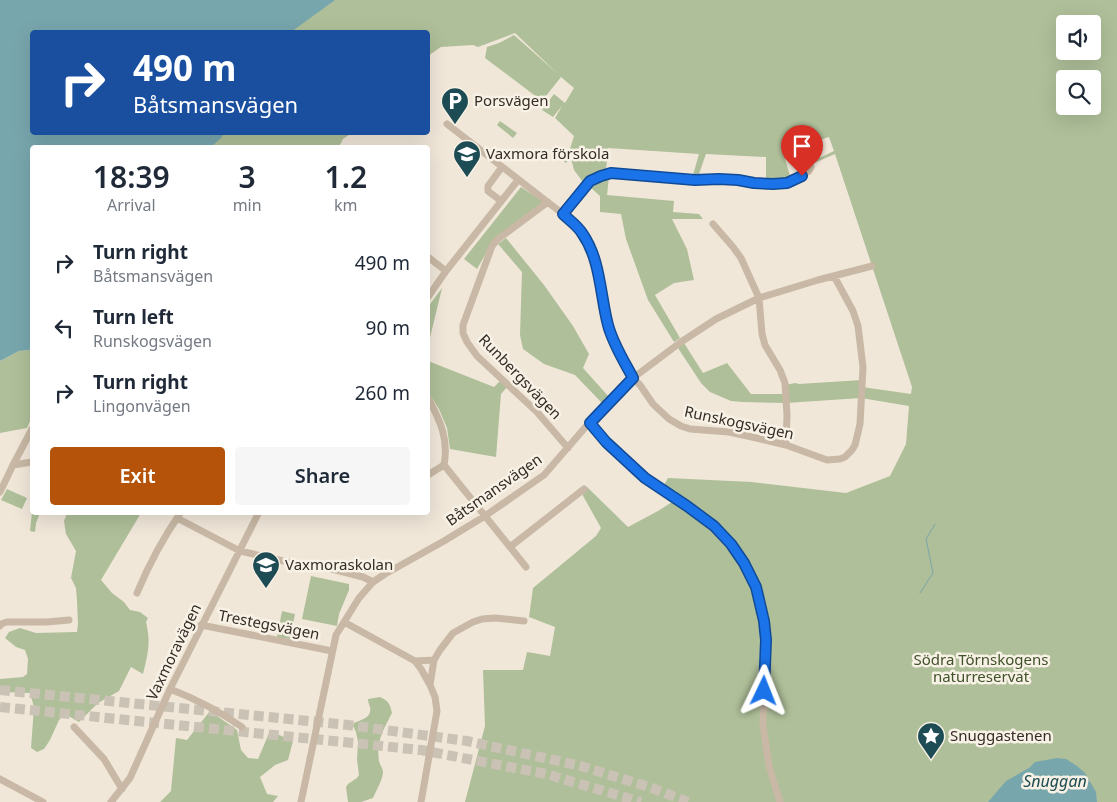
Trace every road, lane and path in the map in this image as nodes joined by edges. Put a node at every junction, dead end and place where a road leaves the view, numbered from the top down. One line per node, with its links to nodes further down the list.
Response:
1 (448, 124): 2 (street)
2 (502, 167): 4 (street); 5 (street)
3 (811, 167): 7 (street)
4 (518, 180): 5 (street); 6 (street, Runskogsvägen)
5 (501, 201): 11 (street)
6 (548, 202): 7 (street, Runskogsvägen); 20 (street, Runbergsvägen)
7 (563, 214): 15 (street, Runskogsvägen)
8 (713, 224): 14 (street)
9 (430, 259): 11 (street)
10 (872, 266): 12 (street, Båtsmansvägen)
11 (446, 271): 13 (street)
12 (834, 276): 14 (street, Båtsmansvägen); 19 (street, Runskogsvägen)
13 (430, 294)
14 (759, 298): 15 (street, Båtsmansvägen); 19 (street)
15 (633, 378): 17 (street, Båtsmansvägen); 19 (street, Runskogsvägen)
16 (430, 402): 23 (street)
17 (590, 423): 20 (street, Båtsmansvägen); 53 (street)
18 (30, 433): 22 (street)
19 (786, 446)
20 (568, 448): 29 (street, Båtsmansvägen)
21 (30, 462): 22 (street)
22 (13, 465): 26 (street)
23 (444, 465): 24 (street); 29 (street)
24 (430, 474)
25 (584, 488): 30 (street)
26 (0, 492)
27 (179, 515): 31 (street); 34 (street)
28 (258, 515): 31 (street, Vaxmoravägen)
29 (485, 516): 30 (street); 33 (street, Båtsmansvägen)
30 (510, 547): 32 (street)
31 (240, 551): 33 (street); 38 (street, Vaxmoravägen)
32 (526, 567)
33 (372, 582): 36 (street, Båtsmansvägen)
34 (137, 593)
35 (68, 620): 39 (street)
36 (344, 622): 40 (street, Båtsmansvägen); 42 (street)
37 (524, 622): 41 (street)
38 (201, 625): 40 (street, Trestegsvägen); 44 (street, Vaxmoravägen)
39 (0, 626)
40 (332, 651): 51 (street, Båtsmansvägen)
41 (434, 660): 42 (street); 43 (street)
42 (415, 661): 43 (street)
43 (430, 685): 52 (street)
44 (170, 689): 46 (street); 48 (street, Vaxmoravägen)
45 (74, 727): 48 (street)
46 (242, 727)
47 (0, 779): 49 (street)
48 (122, 789): 50 (street, Vaxmoravägen)
49 (43, 802)
50 (111, 802)
51 (301, 802)
52 (420, 802)
53 (780, 802)

